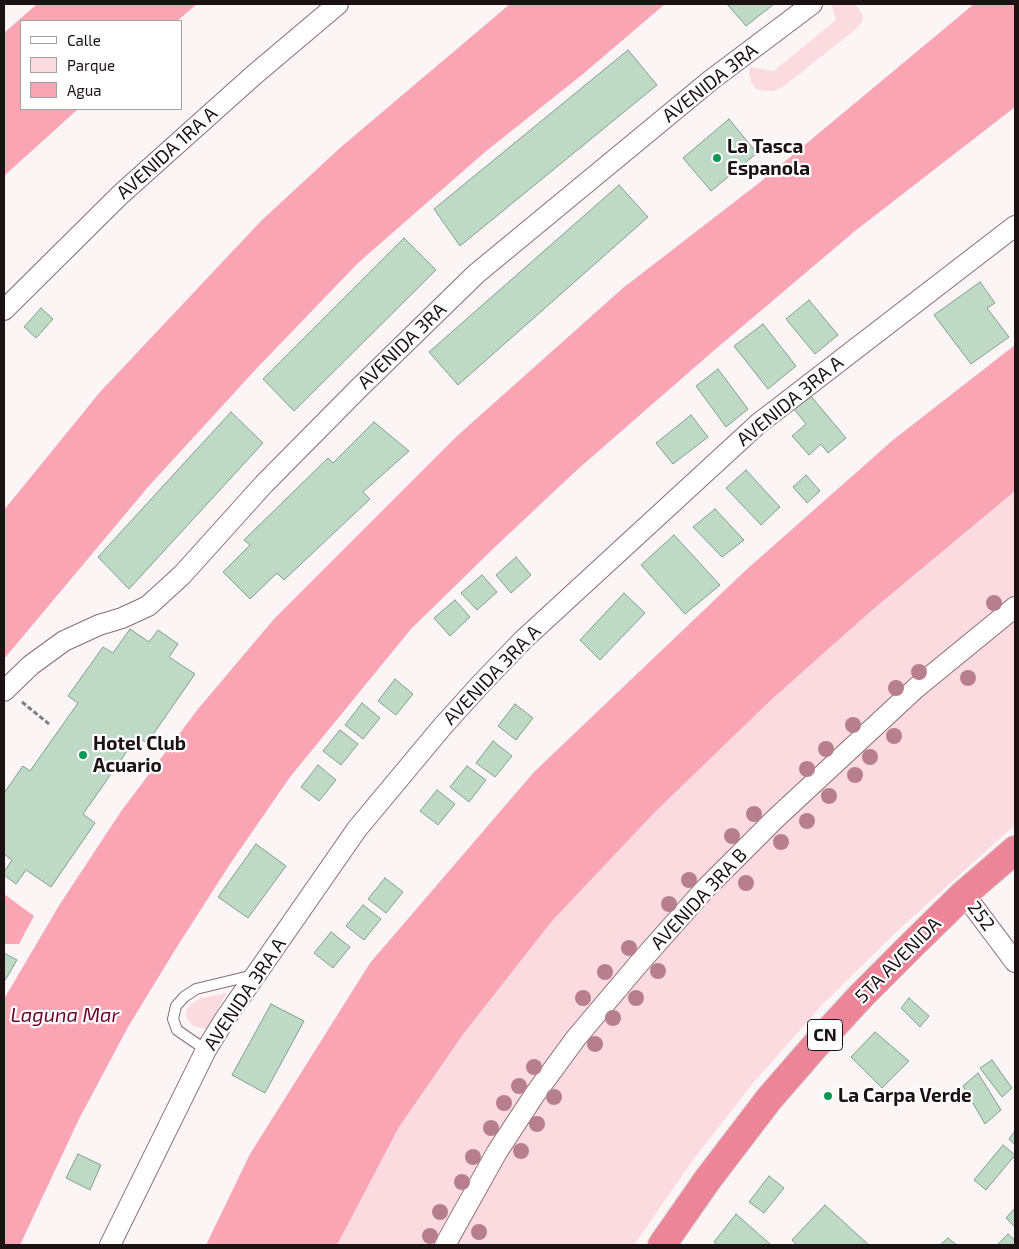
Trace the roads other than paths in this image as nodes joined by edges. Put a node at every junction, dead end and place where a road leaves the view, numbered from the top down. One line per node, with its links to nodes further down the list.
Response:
1 (338, 4): 4 (street, AVENIDA 1RA A)
2 (812, 4): 6 (street, AVENIDA 3RA)
3 (1015, 226): 10 (street, AVENIDA 3RA A)
4 (4, 310)
5 (1015, 607): 13 (street, AVENIDA 3RA B)
6 (5, 690)
7 (1015, 850): 8 (highway, 5TA AVENIDA / CN)
8 (964, 894): 9 (street, 252); 14 (highway, 5TA AVENIDA / CN)
9 (1015, 962)
10 (257, 974): 11 (street, AVENIDA 3RA A); 11 (lane)
11 (206, 1050): 12 (street, AVENIDA 3RA A)
12 (110, 1245)
13 (445, 1245)
14 (662, 1245)

